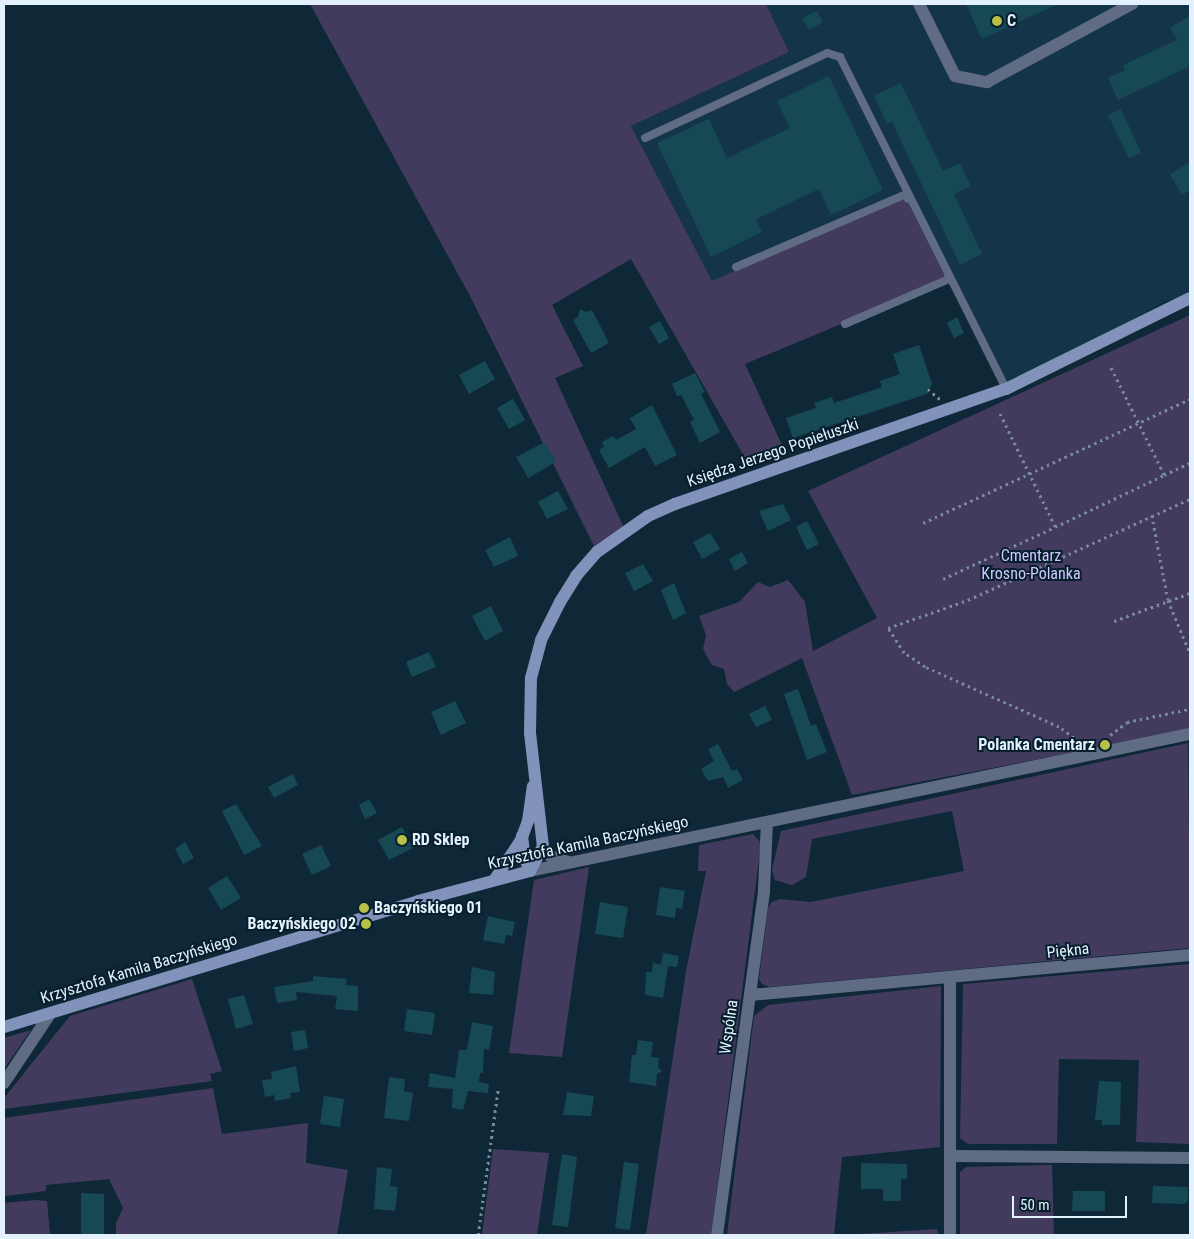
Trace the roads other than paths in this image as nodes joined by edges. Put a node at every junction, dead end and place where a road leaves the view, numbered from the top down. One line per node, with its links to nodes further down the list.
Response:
1 (919, 4): 2 (street)
2 (1132, 4)
3 (645, 138): 5 (lane)
4 (736, 267): 5 (lane)
5 (949, 279): 7 (lane); 8 (lane)
6 (1190, 298): 8 (street, Księdza Jerzego Popiełuszki)
7 (845, 324)
8 (1006, 389): 10 (street, Księdza Jerzego Popiełuszki)
9 (1190, 734): 11 (street, Krzysztofa Kamila Baczyńskiego)
10 (534, 779): 12 (street, Księdza Jerzego Popiełuszki); 13 (street, Księdza Jerzego Popiełuszki)
11 (767, 822): 14 (street, Krzysztofa Kamila Baczyńskiego); 19 (street, Wspólna)
12 (522, 836): 15 (street); 16 (street, Księdza Jerzego Popiełuszki)
13 (543, 847): 14 (street); 15 (street)
14 (570, 863): 15 (street, Krzysztofa Kamila Baczyńskiego)
15 (530, 871): 16 (street, Krzysztofa Kamila Baczyńskiego)
16 (495, 879): 20 (street, Krzysztofa Kamila Baczyńskiego)
17 (1190, 955): 18 (street, Piękna)
18 (950, 978): 19 (street, Piękna); 23 (street)
19 (750, 995): 25 (street, Wspólna)
20 (50, 1014): 21 (street, Krzysztofa Kamila Baczyńskiego); 22 (street)
21 (4, 1027)
22 (4, 1083)
23 (950, 1156): 24 (street); 26 (street)
24 (1190, 1158)
25 (717, 1235)
26 (950, 1235)

